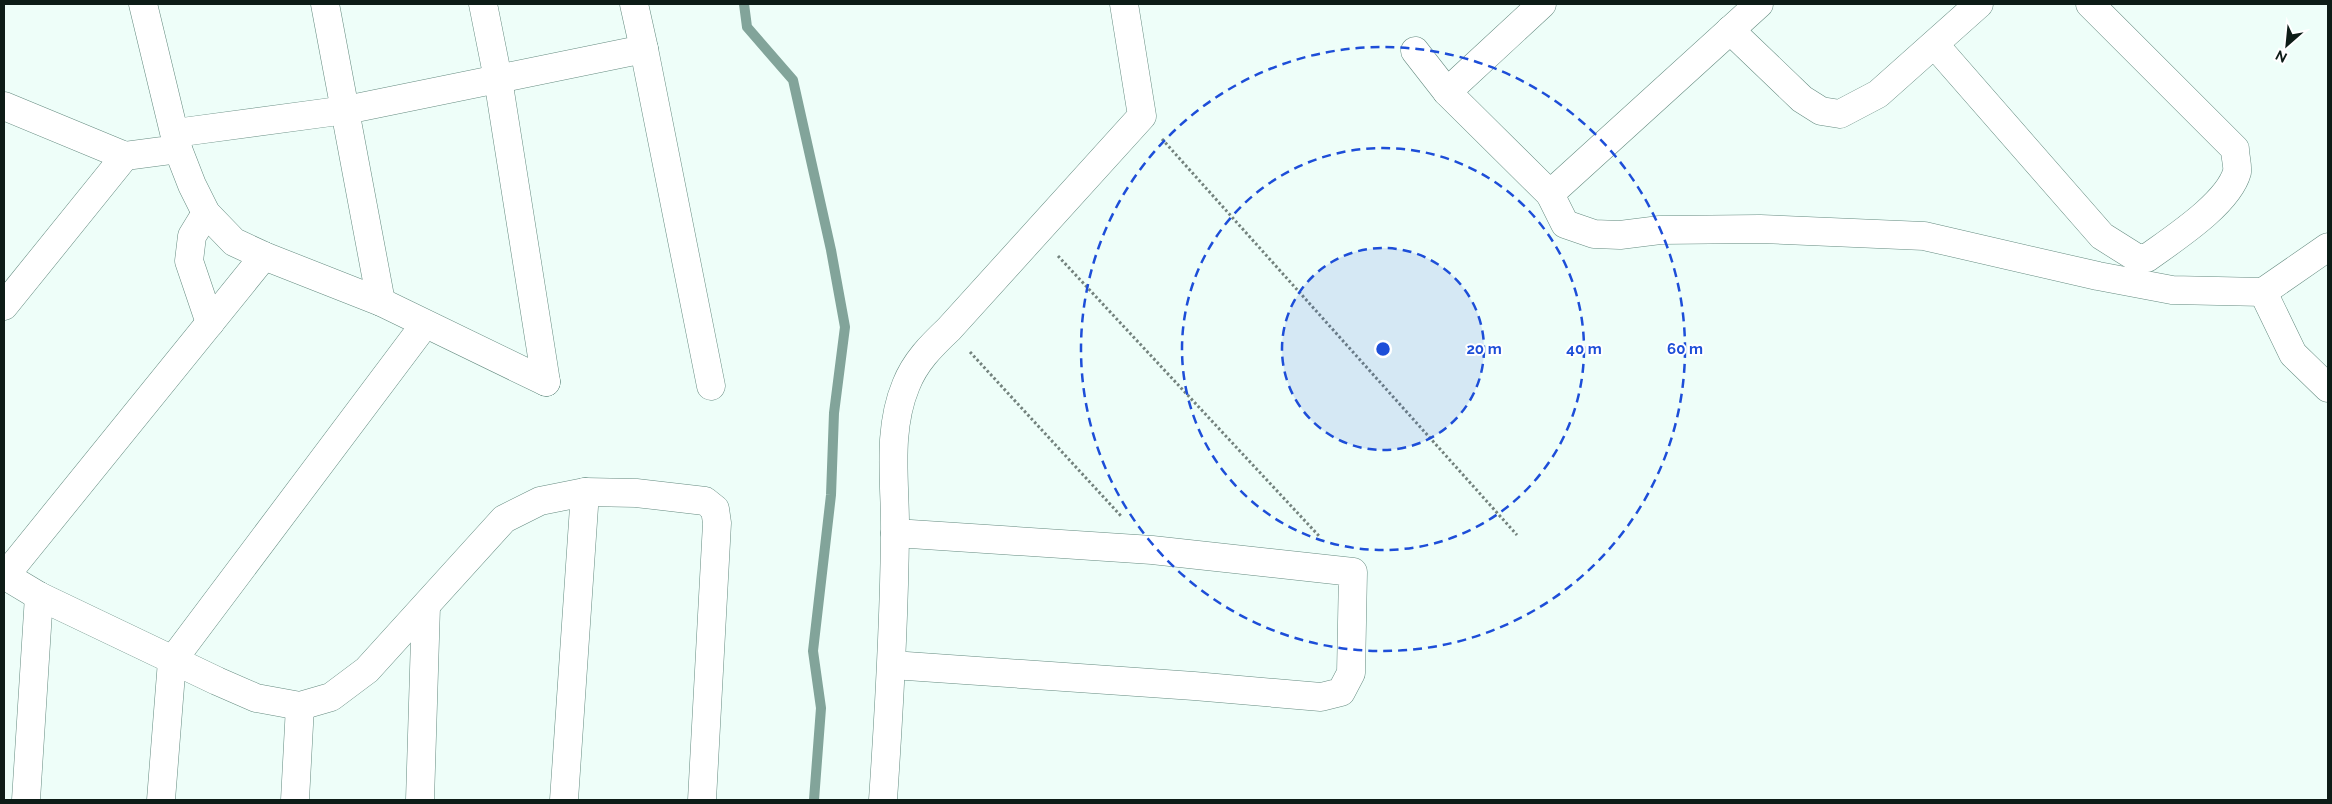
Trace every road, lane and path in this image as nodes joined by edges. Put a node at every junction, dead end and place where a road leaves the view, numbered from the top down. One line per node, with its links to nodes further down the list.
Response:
1 (143, 4): 19 (street)
2 (325, 4): 17 (street)
3 (483, 4): 14 (street)
4 (634, 4): 12 (street)
5 (1124, 4): 18 (street)
6 (1542, 4): 15 (street)
7 (1759, 4): 10 (street)
8 (1979, 4): 11 (street)
9 (2090, 4): 11 (street)
10 (1730, 30): 11 (street); 21 (street)
11 (1935, 45)
12 (644, 49): 14 (street); 32 (street)
13 (1415, 51): 15 (street)
14 (498, 79): 17 (street); 30 (street)
15 (1447, 92): 21 (street)
16 (4, 106): 20 (street)
17 (346, 110): 19 (street); 27 (street)
18 (1142, 116): 23 (street); 36 (path)
19 (177, 141): 20 (street); 22 (street)
20 (126, 156): 28 (street)
21 (1550, 194): 26 (street)
22 (206, 213): 25 (street); 29 (street)
23 (1036, 232): 31 (street); 38 (path)
24 (2328, 246): 26 (street)
25 (264, 256): 27 (street); 29 (street)
26 (2263, 292): 33 (street)
27 (381, 302): 30 (street)
28 (4, 306)
29 (210, 323): 39 (street)
30 (425, 324): 42 (street)
31 (949, 329): 35 (street); 37 (path)
32 (711, 386)
33 (2328, 388)
34 (585, 492): 41 (street); 49 (street); 50 (street)
35 (896, 533): 37 (street); 43 (street)
36 (1517, 534)
37 (1152, 550): 38 (street)
38 (1353, 572): 43 (street)
39 (4, 575): 40 (street)
40 (39, 596): 42 (street); 45 (street)
41 (426, 606): 44 (street); 48 (street)
42 (172, 661): 44 (street); 46 (street)
43 (892, 665): 51 (street)
44 (300, 706): 47 (street)
45 (26, 800)
46 (161, 800)
47 (295, 800)
48 (420, 800)
49 (564, 800)
50 (702, 800)
51 (883, 800)

